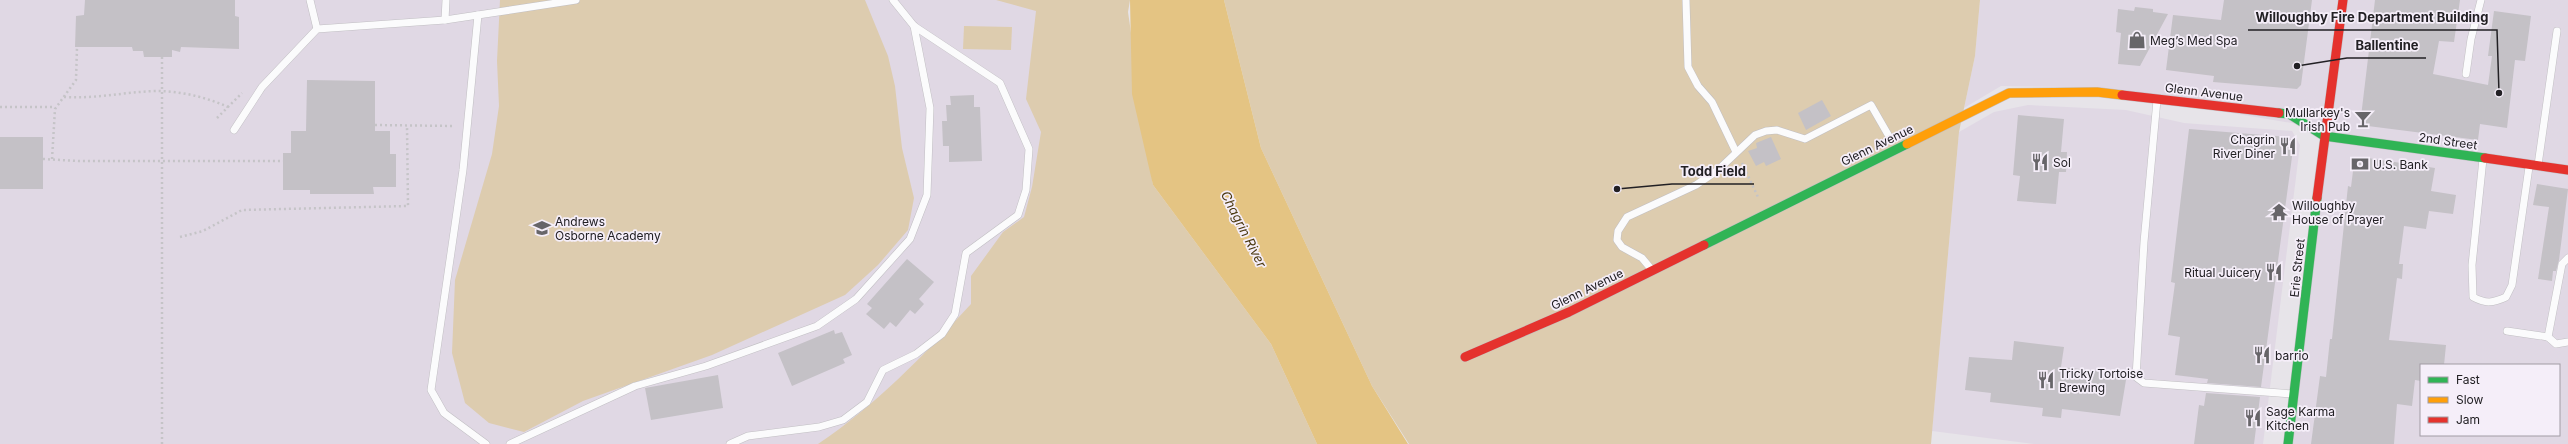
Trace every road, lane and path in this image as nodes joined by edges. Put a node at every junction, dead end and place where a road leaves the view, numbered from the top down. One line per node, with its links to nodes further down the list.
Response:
1 (310, 0): 11 (lane)
2 (446, 0): 9 (lane)
3 (576, 0): 8 (lane)
4 (893, 0): 10 (lane)
5 (1686, 0): 28 (lane)
6 (2343, 0): 26 (street, Erie Street)
7 (2481, 0): 15 (lane)
8 (478, 15): 9 (lane); 24 (lane)
9 (445, 20): 11 (lane)
10 (914, 26): 47 (lane); 48 (lane)
11 (317, 29): 25 (lane)
12 (2557, 31): 34 (lane)
13 (77, 47): 17 (path)
14 (162, 57): 16 (path)
15 (2466, 74)
16 (163, 92): 17 (path); 21 (path); 32 (path)
17 (64, 97): 20 (path)
18 (2157, 99): 26 (street, Glenn Avenue); 36 (street, Glenn Avenue); 44 (lane)
19 (0, 107): 20 (path)
20 (56, 107): 31 (path)
21 (228, 107)
22 (375, 125): 23 (path)
23 (407, 126): 24 (path); 37 (path)
24 (467, 126): 46 (lane)
25 (234, 130)
26 (2324, 136): 29 (street, 2nd Street); 44 (street, Erie Street)
27 (1890, 138): 28 (lane)
28 (1736, 152): 36 (path); 39 (lane)
29 (2484, 158): 34 (street, 2nd Street); 34 (lane)
30 (43, 159): 31 (path)
31 (52, 159): 32 (path)
32 (163, 161): 33 (path); 45 (path)
33 (283, 161)
34 (2534, 165): 35 (street, 2nd Street)
35 (2568, 170)
36 (1767, 213): 39 (street, Glenn Avenue)
37 (180, 237)
38 (2568, 258): 41 (lane)
39 (1652, 270): 43 (street, Glenn Avenue)
40 (2507, 331): 41 (lane)
41 (2548, 338): 42 (lane)
42 (2568, 342)
43 (1465, 357)
44 (2295, 394): 49 (street, Erie Street)
45 (162, 444)
46 (486, 444)
47 (510, 444)
48 (730, 444)
49 (2288, 444)

